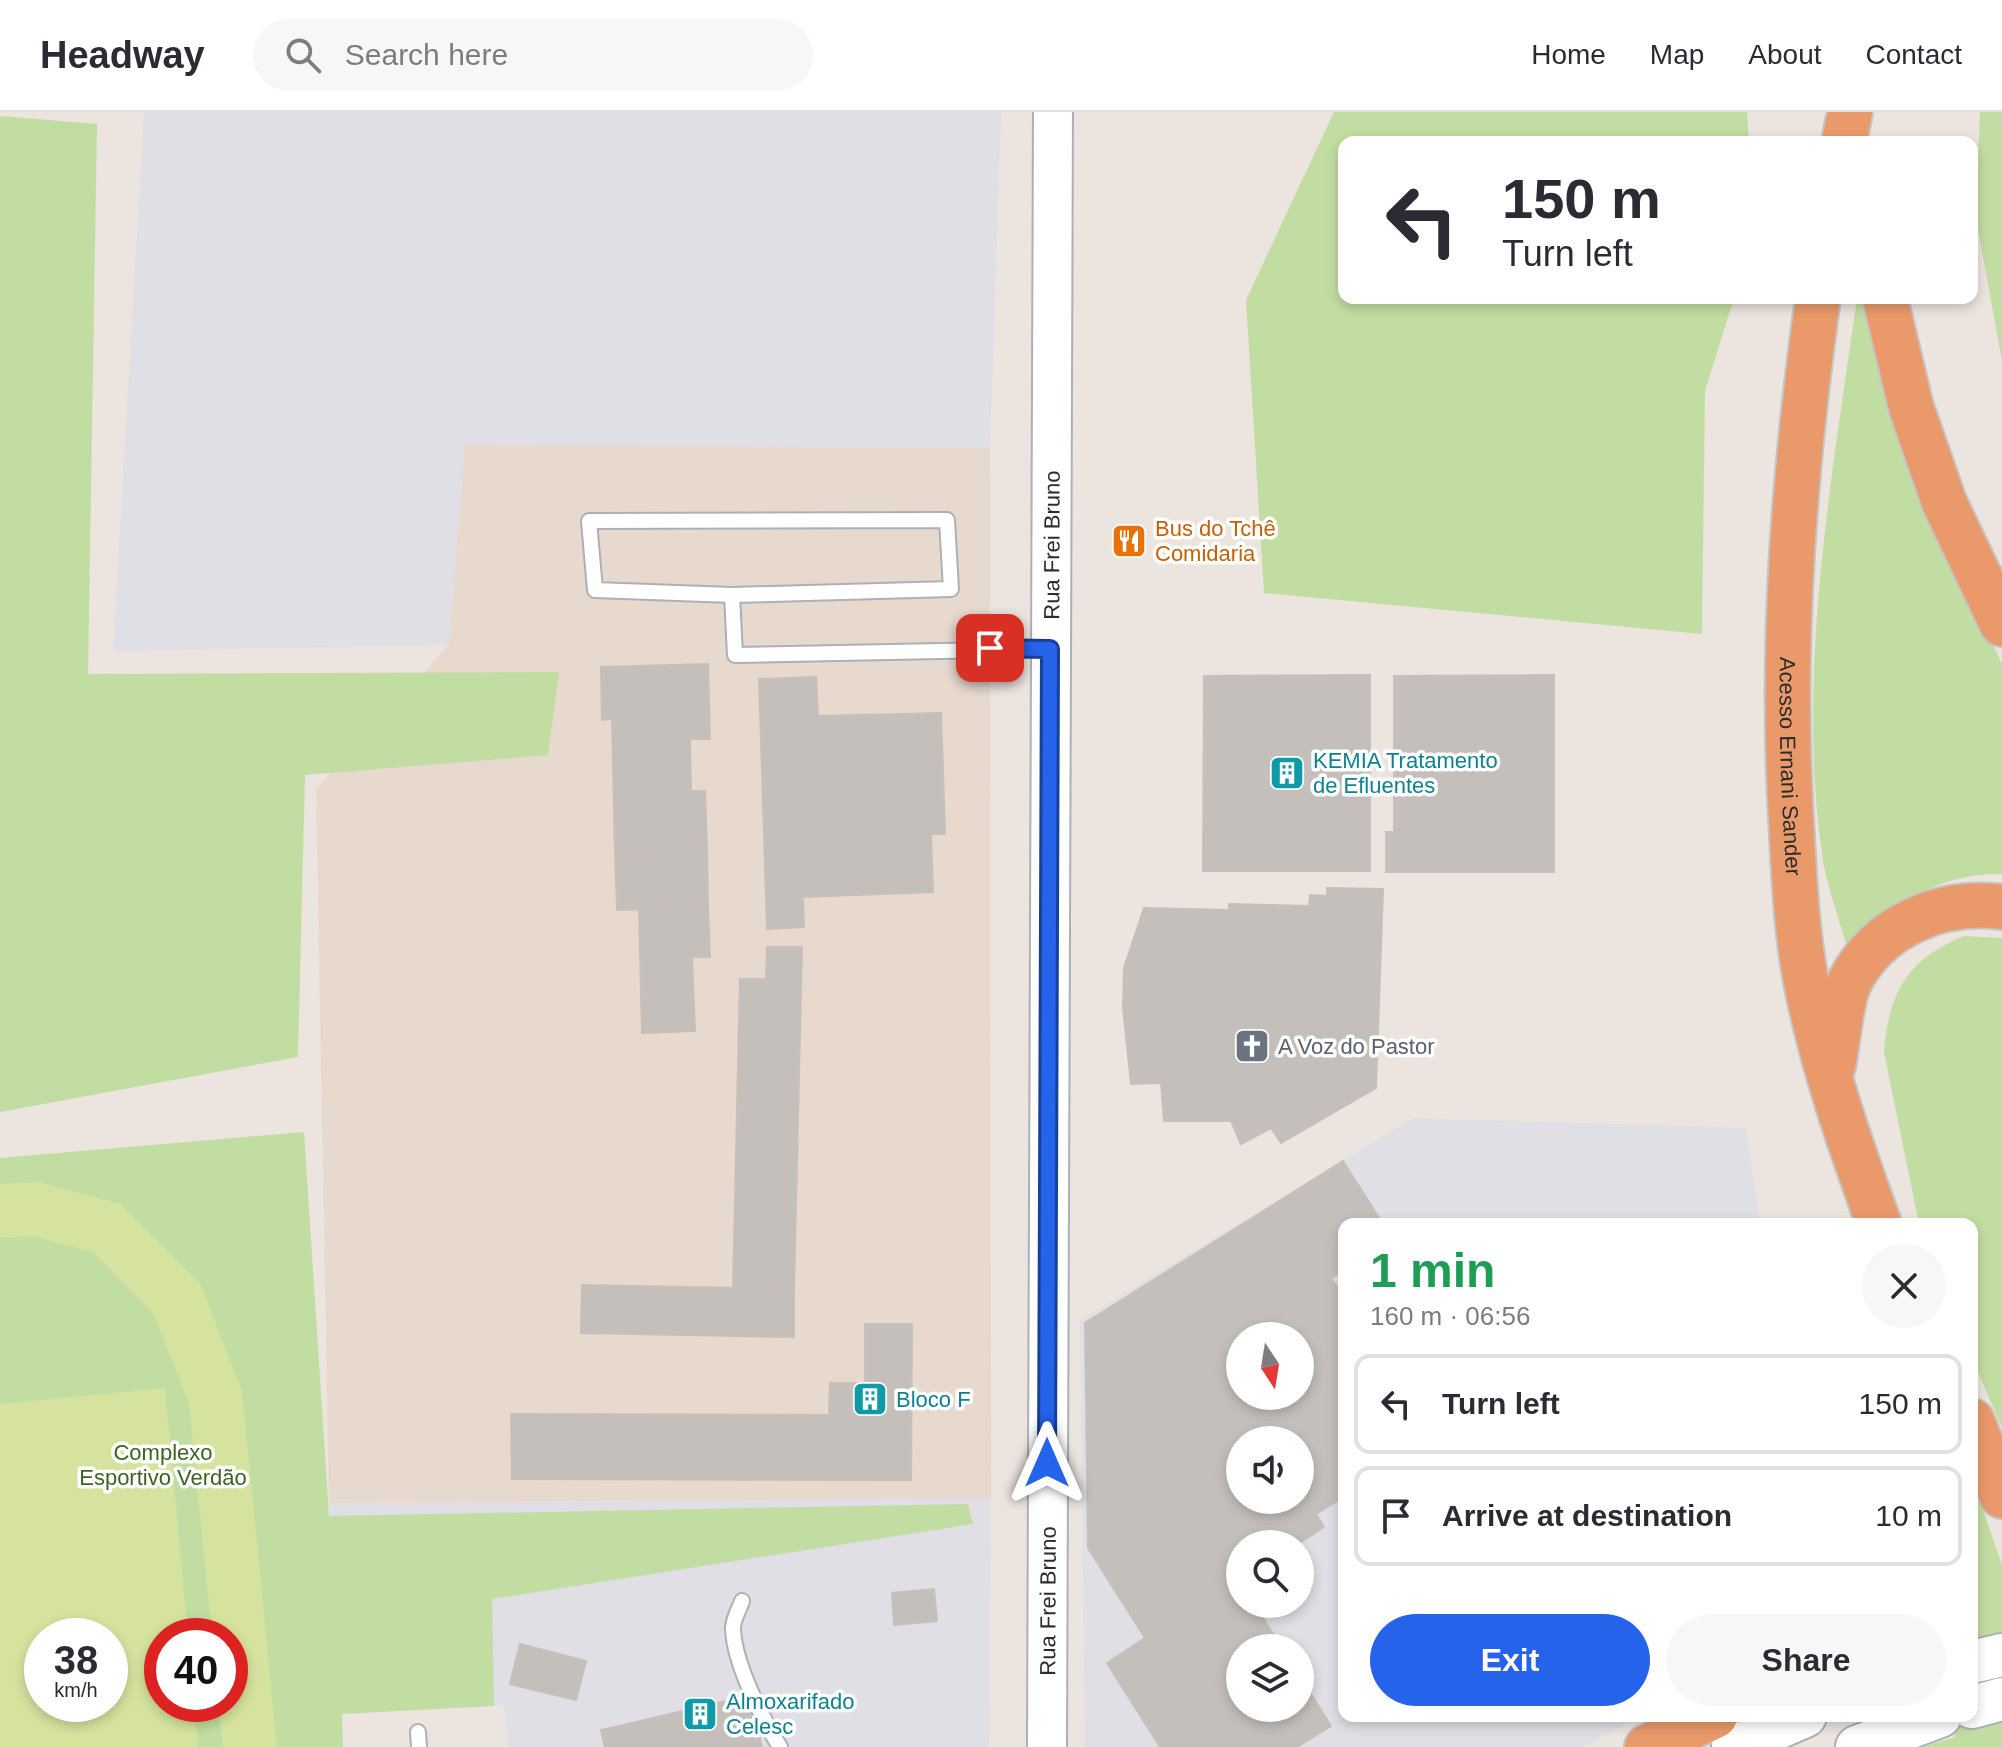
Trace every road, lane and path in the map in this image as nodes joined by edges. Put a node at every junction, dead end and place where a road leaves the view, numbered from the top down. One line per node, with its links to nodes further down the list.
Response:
1 (1053, 112): 10 (street, Rua Frei Bruno)
2 (1850, 112): 4 (highway)
3 (1874, 112): 5 (highway)
4 (1845, 136)
5 (1875, 136)
6 (1817, 304): 12 (highway, Acesso Ernani Sander)
7 (1886, 304): 9 (highway)
8 (732, 595): 8 (lane); 10 (lane)
9 (2002, 624)
10 (1050, 649): 25 (street, Rua Frei Bruno)
11 (2002, 907): 12 (highway)
12 (1831, 1076): 13 (highway, Acesso Ernani Sander)
13 (1877, 1218)
14 (1978, 1436): 15 (highway)
15 (2002, 1496)
16 (742, 1601): 24 (lane)
17 (2002, 1655): 18 (main road)
18 (1978, 1661)
19 (2002, 1699): 20 (main road)
20 (1978, 1705)
21 (1702, 1722): 26 (highway)
22 (1791, 1722): 27 (main road)
23 (1924, 1722): 28 (main road)
24 (780, 1747)
25 (1047, 1747)
26 (1647, 1747)
27 (1733, 1747)
28 (1857, 1747)

